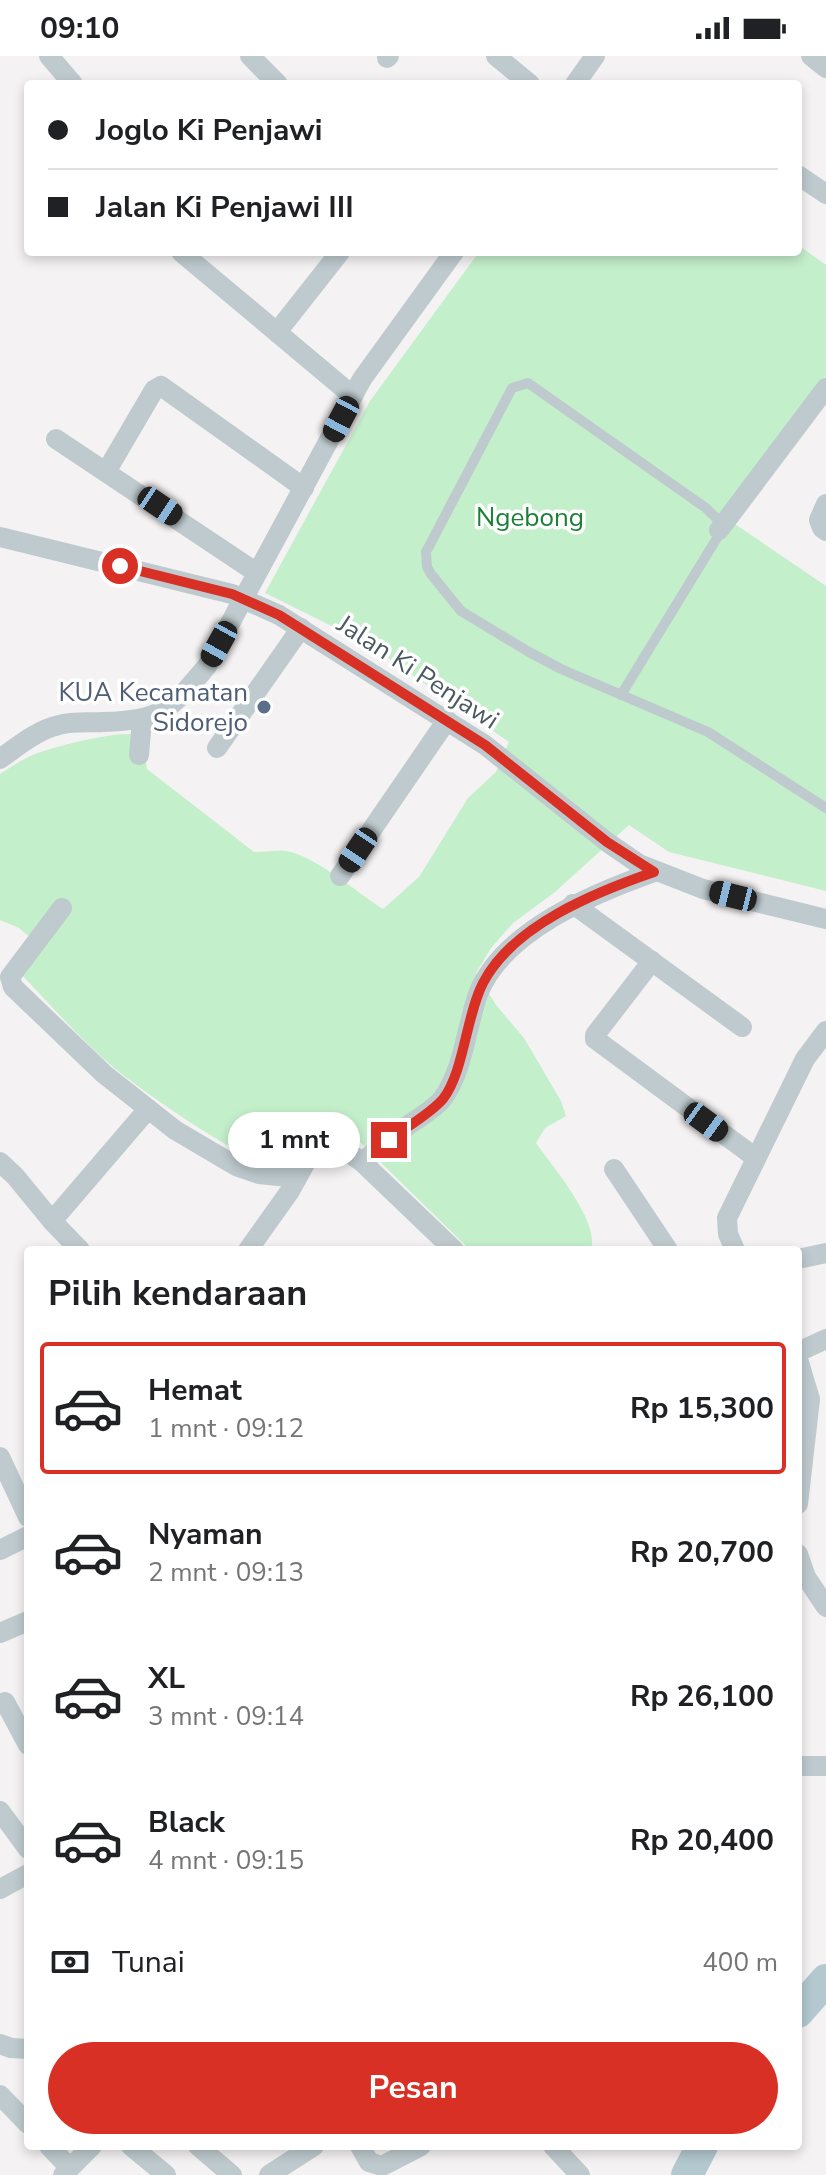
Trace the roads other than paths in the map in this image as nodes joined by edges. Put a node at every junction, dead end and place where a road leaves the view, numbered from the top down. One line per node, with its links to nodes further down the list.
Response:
1 (49, 56): 9 (street)
2 (250, 56): 8 (street)
3 (282, 56): 8 (street)
4 (496, 56): 10 (street)
5 (595, 56): 11 (street)
6 (811, 56): 7 (street)
7 (826, 68)
8 (273, 78)
9 (70, 80)
10 (525, 80)
11 (578, 80)
12 (802, 178): 13 (street)
13 (826, 194)
14 (186, 256): 17 (street)
15 (337, 256): 17 (street)
16 (451, 256): 19 (street)
17 (277, 332): 19 (street)
18 (826, 388): 24 (street)
19 (353, 396): 22 (street)
20 (56, 439): 21 (street)
21 (106, 472): 22 (street); 27 (street)
22 (304, 488): 27 (street)
23 (826, 504): 25 (street)
24 (719, 530): 30 (lane); 30 (lane)
25 (826, 531)
26 (0, 537): 28 (street, Jalan Ki Penjawi)
27 (257, 573): 28 (street)
28 (244, 599): 29 (street, Jalan Ki Penjawi); 31 (street)
29 (301, 628): 32 (street, Jalan Ki Penjawi); 33 (street)
30 (621, 695): 36 (lane)
31 (142, 720): 34 (street); 35 (street)
32 (447, 720): 37 (street, Jalan Ki Penjawi); 38 (street)
33 (217, 748)
34 (139, 755)
35 (0, 759)
36 (826, 808)
37 (654, 872): 39 (street); 41 (street, Jalan Ki Penjawi)
38 (340, 876)
39 (573, 904): 42 (street); 47 (street)
40 (62, 908): 45 (street)
41 (826, 919)
42 (652, 961): 43 (street); 46 (street)
43 (742, 1027)
44 (826, 1031): 46 (street)
45 (148, 1109): 50 (street); 51 (street)
46 (756, 1158): 56 (street)
47 (362, 1162): 50 (street); 54 (street)
48 (614, 1169): 55 (street)
49 (5, 1175): 51 (street)
50 (297, 1178): 53 (street)
51 (52, 1221): 52 (street)
52 (76, 1246)
53 (251, 1246)
54 (450, 1246)
55 (665, 1246)
56 (736, 1246)
57 (826, 1253): 58 (street)
58 (802, 1258)
59 (826, 1339): 60 (street)
60 (802, 1350)
61 (802, 1374): 62 (street)
62 (811, 1408): 64 (street)
63 (0, 1457): 65 (street)
64 (802, 1474)
65 (24, 1508)
66 (24, 1538): 67 (street)
67 (0, 1550)
68 (802, 1566): 69 (street)
69 (826, 1607)
70 (24, 1623): 71 (street)
71 (0, 1633)
72 (5, 1702): 73 (street)
73 (24, 1738)
74 (802, 1766): 75 (street)
75 (826, 1766)
76 (0, 1811): 77 (street)
77 (24, 1844)
78 (24, 1876): 79 (street)
79 (0, 1889)
80 (0, 2044): 81 (street)
81 (24, 2049)
82 (0, 2095): 83 (street)
83 (24, 2120)
84 (52, 2150): 93 (street)
85 (88, 2150): 93 (street)
86 (136, 2150): 94 (street)
87 (203, 2150): 95 (street)
88 (308, 2150): 96 (street)
89 (362, 2150): 90 (street)
90 (413, 2150)
91 (557, 2150): 97 (street)
92 (700, 2150): 98 (main road)
93 (66, 2171)
94 (166, 2175)
95 (232, 2175)
96 (269, 2175)
97 (580, 2175)
98 (687, 2175)

